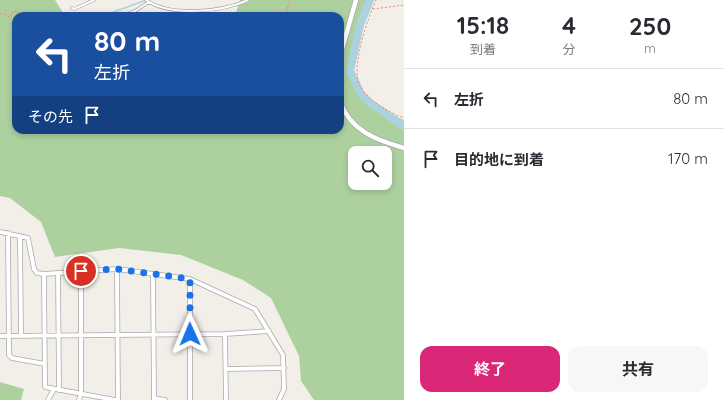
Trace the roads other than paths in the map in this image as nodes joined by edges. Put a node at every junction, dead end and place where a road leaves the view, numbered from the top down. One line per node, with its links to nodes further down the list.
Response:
1 (94, 0): 5 (lane)
2 (248, 0): 4 (lane)
3 (356, 0): 7 (street)
4 (148, 1): 6 (lane)
5 (72, 8)
6 (132, 12)
7 (344, 42)
8 (344, 109): 9 (street)
9 (404, 148)
10 (0, 232): 11 (street)
11 (8, 233): 12 (street); 29 (street)
12 (20, 236): 16 (street); 24 (street)
13 (117, 269): 14 (street); 17 (street); 20 (street)
14 (81, 271): 15 (street); 27 (street)
15 (58, 273): 16 (street); 26 (street)
16 (44, 274): 25 (street)
17 (153, 274): 18 (street); 21 (street)
18 (190, 279): 19 (street); 22 (street)
19 (269, 331): 23 (street); 31 (street)
20 (118, 334): 21 (street); 27 (street); 39 (street)
21 (153, 334): 22 (street); 35 (street)
22 (190, 334): 23 (street); 41 (street)
23 (225, 334): 32 (street)
24 (21, 335): 25 (street); 29 (street)
25 (44, 335): 26 (street); 30 (street)
26 (58, 335): 27 (street); 33 (street)
27 (81, 335): 34 (street)
28 (0, 336): 29 (street)
29 (9, 336): 30 (street)
30 (45, 364): 33 (street)
31 (284, 368): 32 (street); 43 (street)
32 (226, 369): 42 (street)
33 (57, 390): 34 (street); 36 (street)
34 (81, 394): 37 (street); 38 (street)
35 (154, 399): 40 (street)
36 (48, 400)
37 (79, 400)
38 (115, 400)
39 (118, 400)
40 (165, 400)
41 (190, 400)
42 (226, 400)
43 (279, 400)

